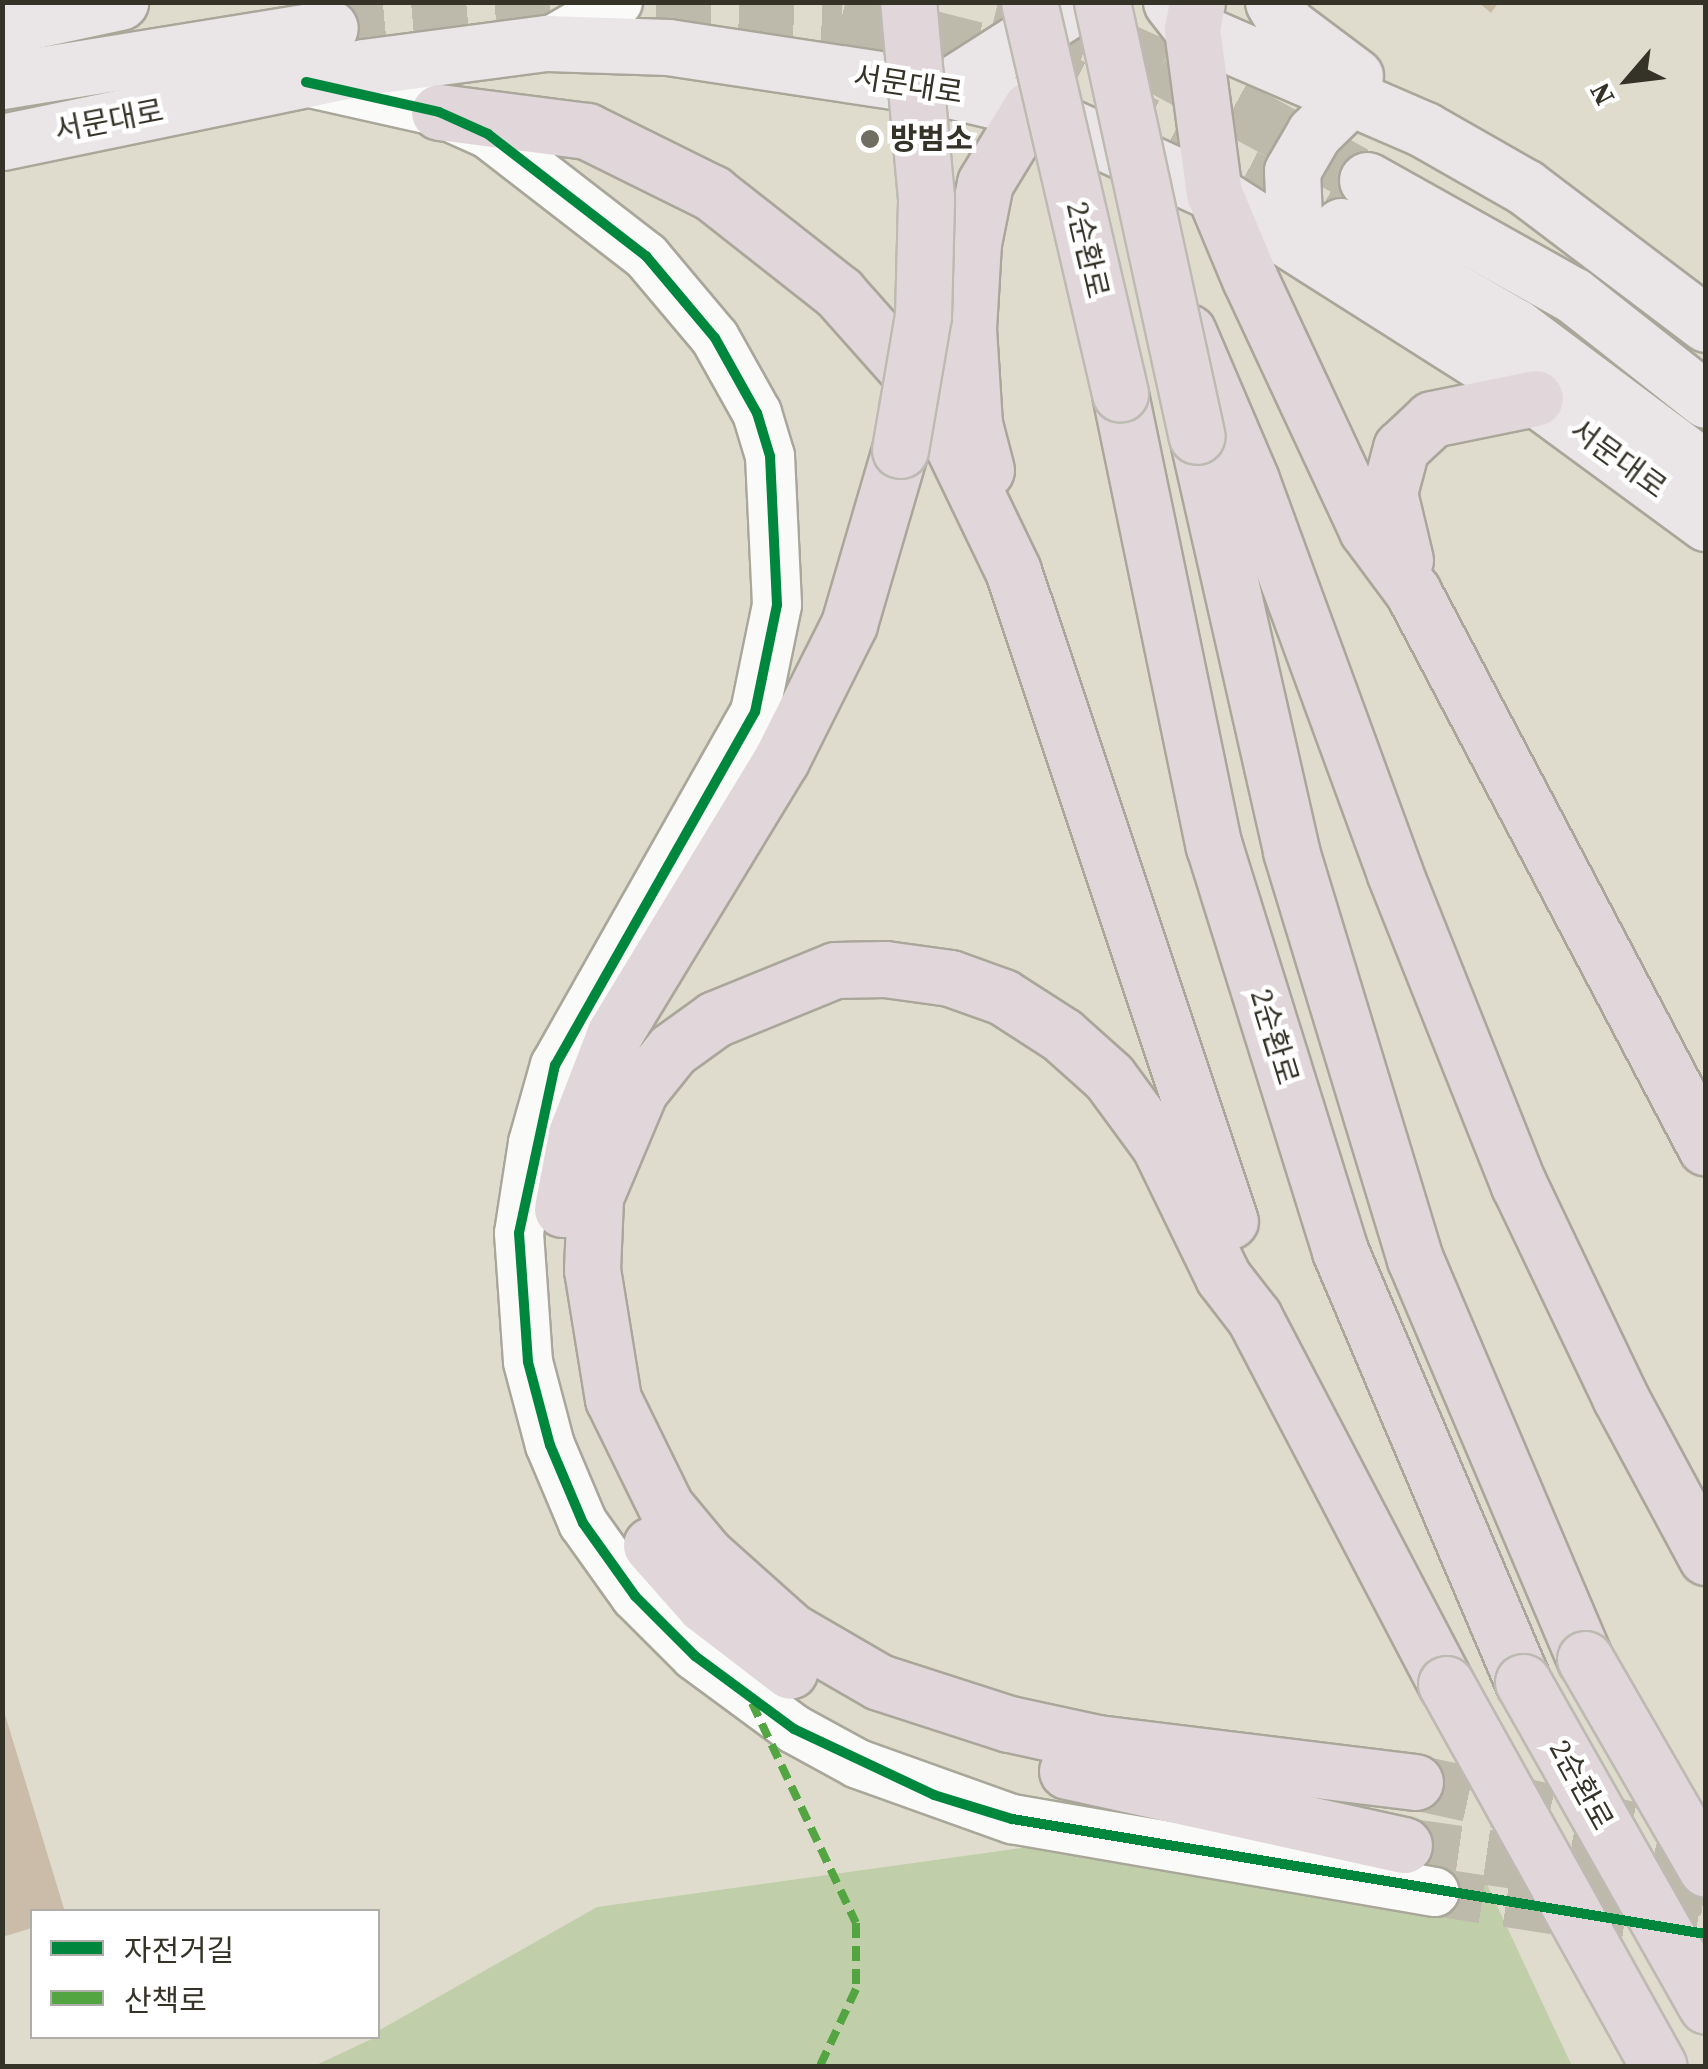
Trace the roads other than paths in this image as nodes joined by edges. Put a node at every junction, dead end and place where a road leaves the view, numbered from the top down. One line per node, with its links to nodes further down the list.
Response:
1 (120, 2): 10 (main road)
2 (618, 2): 12 (street)
3 (908, 2): 35 (highway, bridge)
4 (1030, 2): 38 (highway, 2순환로, bridge)
5 (1081, 2): 15 (main road)
6 (1102, 2): 23 (highway, bridge)
7 (1112, 2): 17 (main road)
8 (1273, 2): 19 (main road)
9 (1186, 11): 16 (main road); 21 (highway)
10 (2, 26)
11 (330, 28): 13 (main road, 서문대로)
12 (546, 42): 14 (main road, 서문대로); 15 (main road, 서문대로)
13 (2, 81)
14 (306, 82): 18 (street); 20 (main road, 서문대로)
15 (945, 89): 17 (main road, 서문대로)
16 (1351, 97): 19 (main road); 22 (main road)
17 (1030, 109): 21 (main road, 서문대로); 29 (highway)
18 (439, 112): 29 (highway); 37 (street)
19 (1425, 130): 24 (main road)
20 (2, 142)
21 (1214, 192): 22 (main road, 서문대로); 30 (highway)
22 (1339, 219): 25 (main road, 서문대로); 26 (main road, 서문대로); 27 (main road, 서문대로)
23 (1160, 265): 33 (highway, bridge); 36 (highway, bridge)
24 (1706, 324)
25 (1535, 398): 28 (main road, 서문대로); 30 (highway)
26 (1706, 400)
27 (1706, 469)
28 (1706, 523)
29 (1013, 572): 32 (highway)
30 (1413, 592): 31 (highway)
31 (1706, 1148)
32 (1254, 1317): 34 (highway); 39 (highway, bridge)
33 (1706, 1556)
34 (1416, 1782)
35 (1404, 1846)
36 (1706, 1869)
37 (1435, 1892)
38 (1706, 2006)
39 (1659, 2066)

